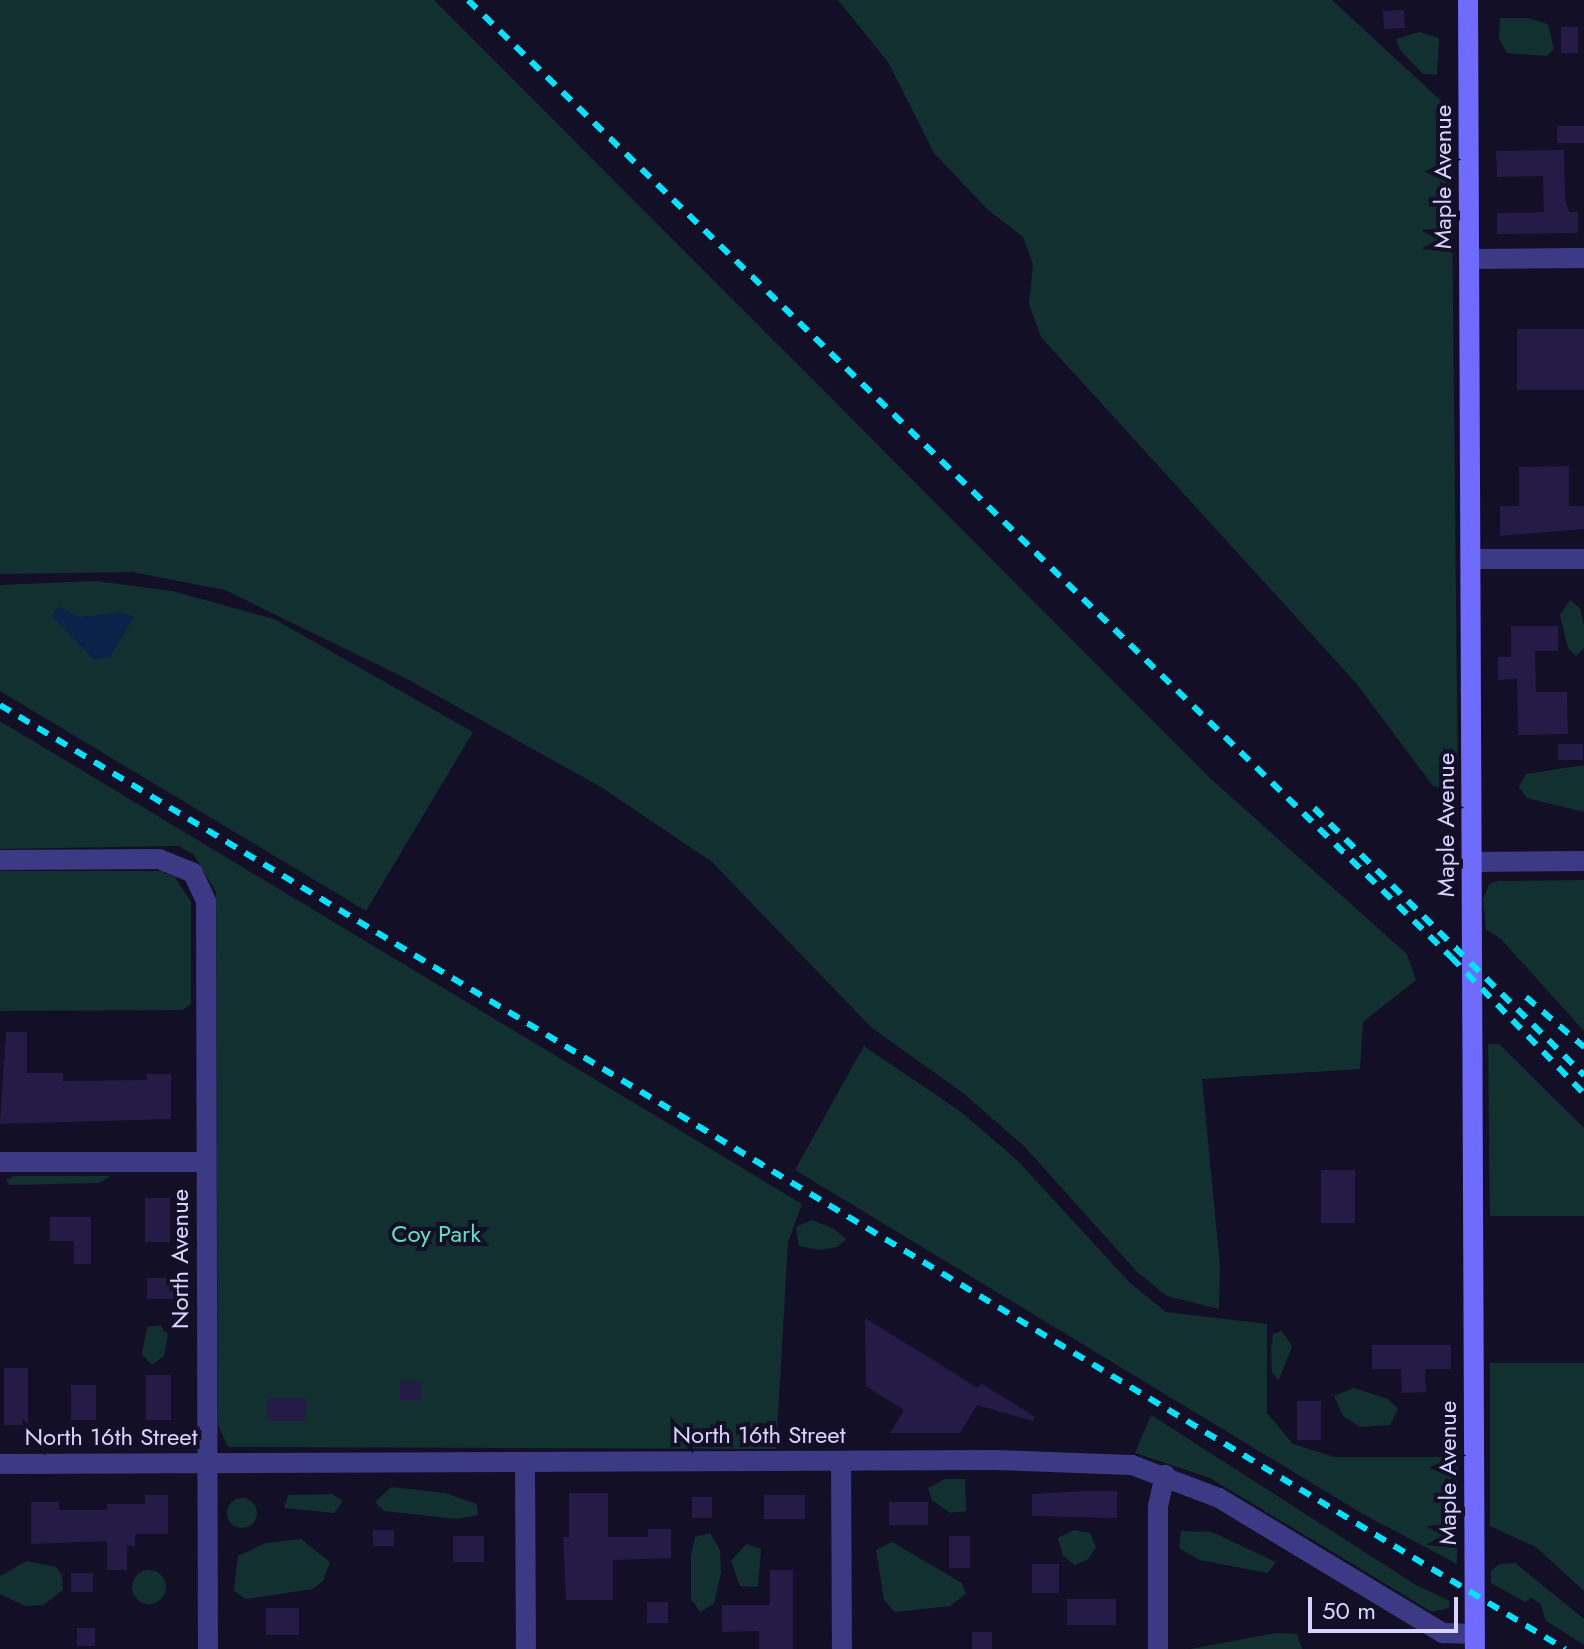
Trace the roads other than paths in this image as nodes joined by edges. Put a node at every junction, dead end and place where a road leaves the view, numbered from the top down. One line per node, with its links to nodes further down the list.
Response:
1 (1468, 0): 3 (main road, Maple Avenue)
2 (1584, 258): 3 (street)
3 (1469, 259): 4 (main road, Maple Avenue)
4 (1471, 559): 5 (street); 8 (main road, Maple Avenue)
5 (1584, 559)
6 (0, 860): 10 (street, North Avenue)
7 (1584, 861): 8 (street)
8 (1472, 862): 16 (main road, Maple Avenue)
9 (0, 1162): 10 (street)
10 (206, 1162): 13 (street, North Avenue)
11 (841, 1461): 12 (street, North 16th Street); 15 (street, North 16th Street); 19 (street)
12 (525, 1462): 13 (street, North 16th Street); 18 (street)
13 (207, 1463): 14 (street, North 16th Street); 17 (street, North Avenue)
14 (0, 1464)
15 (1165, 1475): 16 (street, North 16th Street); 20 (street)
16 (1475, 1642)
17 (208, 1649)
18 (526, 1649)
19 (842, 1649)
20 (1158, 1649)

